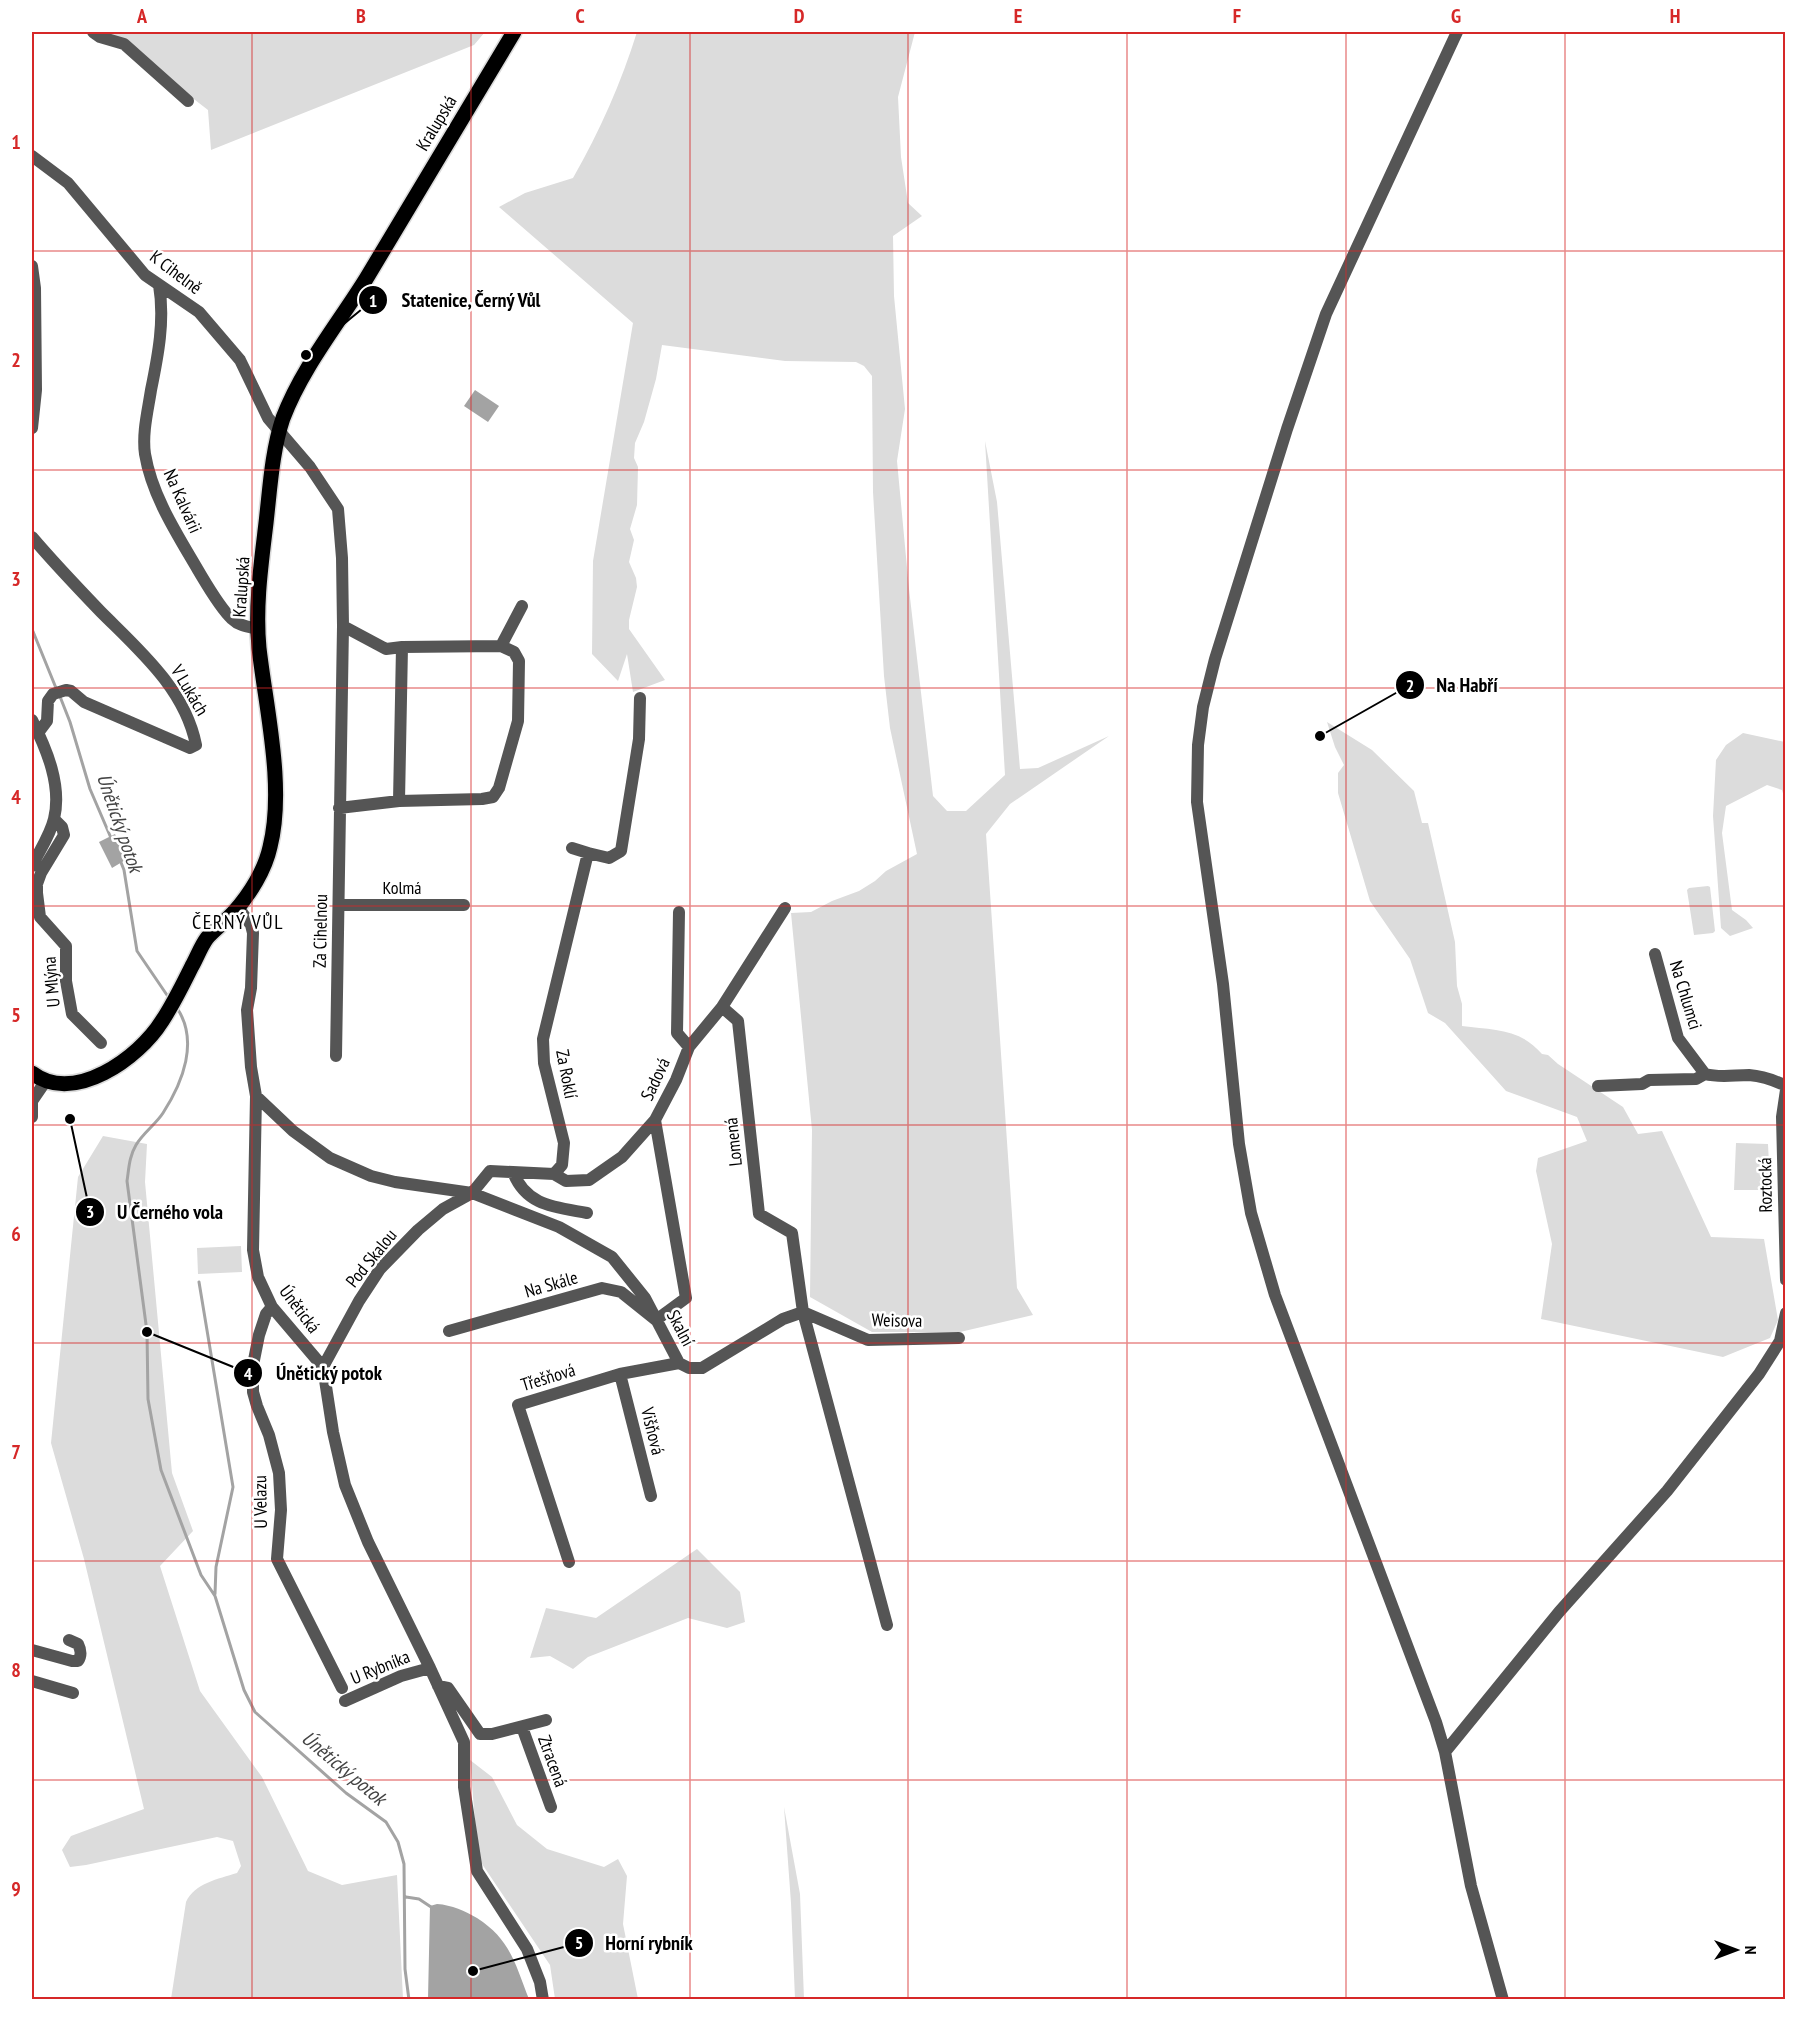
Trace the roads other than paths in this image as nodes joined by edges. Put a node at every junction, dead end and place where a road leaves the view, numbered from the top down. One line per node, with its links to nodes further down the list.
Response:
1 (93, 32): 4 (street)
2 (514, 32): 9 (main road, Kralupská)
3 (1457, 32): 71 (street)
4 (188, 102)
5 (32, 156): 7 (street, K Cihelně)
6 (32, 266): 8 (street)
7 (159, 285): 9 (street, K Cihelně); 13 (street, Na Kalvárii)
8 (32, 428)
9 (279, 431): 12 (street, Za Cihelnou); 13 (main road, Kralupská)
10 (32, 537): 18 (street, V Lukách)
11 (522, 606): 14 (street)
12 (343, 626): 15 (street); 20 (street, Za Cihelnou)
13 (258, 629): 27 (main road, Kralupská)
14 (501, 646): 15 (street); 19 (street)
15 (402, 647): 19 (street)
16 (640, 698): 23 (street)
17 (32, 720): 18 (street)
18 (38, 733): 21 (street)
19 (399, 801): 20 (street)
20 (339, 808): 25 (street, Za Cihelnou)
21 (54, 819): 24 (street); 32 (street, U Mlýna)
22 (572, 848): 23 (street)
23 (588, 853): 44 (street, Za Roklí)
24 (32, 866)
25 (339, 905): 26 (street, Kolmá); 34 (street, Za Cihelnou)
26 (464, 905)
27 (237, 907): 37 (main road, Kralupská); 40 (street, Únětická)
28 (785, 908): 31 (street)
29 (679, 912): 33 (street, Sadová)
30 (1655, 954): 36 (street, Na Chlumci)
31 (722, 1008): 33 (street); 49 (street, Lomená)
32 (101, 1043)
33 (689, 1047): 42 (street, Sadová)
34 (336, 1056)
35 (32, 1074): 37 (main road, Kralupská)
36 (1705, 1074): 38 (street); 39 (street)
37 (45, 1082): 41 (street)
38 (1598, 1086)
39 (1785, 1088): 47 (street, Roztocká)
40 (256, 1096): 45 (street, Skalní); 48 (street, Únětická)
41 (32, 1117)
42 (655, 1120): 44 (street); 51 (street, Sadová)
43 (513, 1172): 44 (street); 45 (street); 46 (street)
44 (554, 1174)
45 (472, 1193): 51 (street, Skalní); 56 (street, Pod Skalou)
46 (587, 1213)
47 (1785, 1280)
48 (272, 1307): 56 (street, Únětická); 66 (street, U Velazu)
49 (803, 1312): 54 (street, Weisova); 55 (street, Skalní); 60 (street)
50 (1785, 1313): 53 (street)
51 (656, 1320): 52 (street, Na Skále); 55 (street, Skalní)
52 (449, 1331)
53 (1784, 1331): 71 (street)
54 (959, 1338)
55 (679, 1363): 57 (street, Třešňová)
56 (323, 1367): 63 (street)
57 (620, 1374): 58 (street, Višňová); 59 (street, Třešňová)
58 (651, 1496)
59 (569, 1562)
60 (886, 1625)
61 (69, 1640): 62 (street)
62 (32, 1650)
63 (430, 1668): 65 (street); 68 (street, U Rybníka)
64 (32, 1681): 67 (street)
65 (438, 1686): 70 (street, Ztracená); 73 (street)
66 (342, 1688)
67 (73, 1693)
68 (345, 1701)
69 (546, 1720): 70 (street, Ztracená)
70 (522, 1727): 72 (street, Ztracená)
71 (1445, 1752): 74 (street)
72 (551, 1807)
73 (543, 2000)
74 (1503, 2000)

